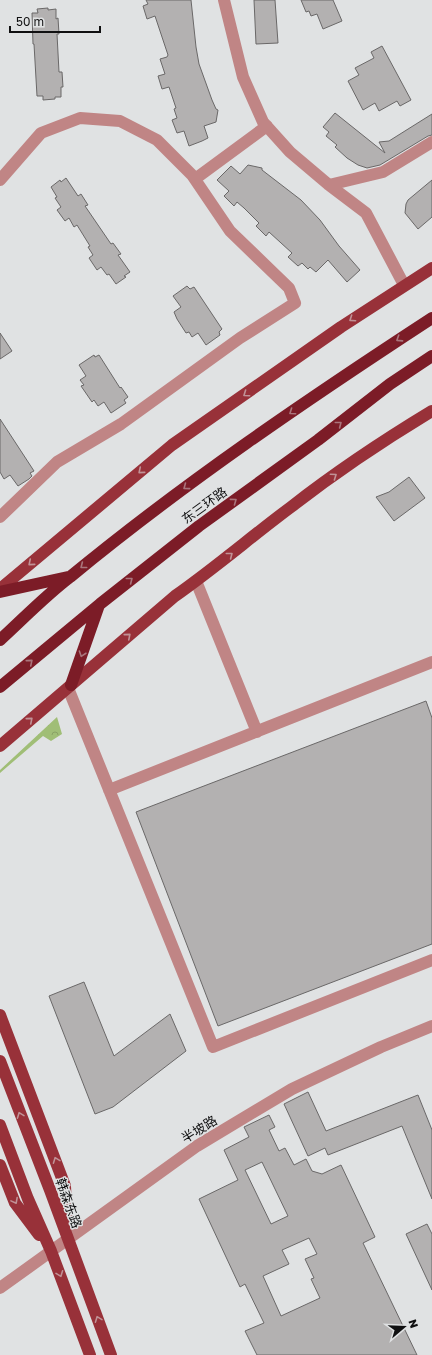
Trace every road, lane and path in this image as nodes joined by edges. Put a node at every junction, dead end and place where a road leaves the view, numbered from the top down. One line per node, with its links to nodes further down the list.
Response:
1 (224, 0): 2 (street)
2 (267, 126): 4 (street); 6 (street)
3 (432, 142): 6 (street)
4 (195, 179): 5 (street); 12 (street)
5 (0, 180)
6 (329, 185): 8 (street)
7 (432, 268): 8 (main road)
8 (404, 285): 15 (main road, one-way to 15)
9 (432, 318): 13 (highway, 东三环路, one-way to 13)
10 (432, 356): 16 (highway, 东三环路, one-way to 10)
11 (432, 411): 14 (main road, one-way to 11)
12 (0, 517)
13 (69, 577): 15 (highway); 17 (highway, 东三环路)
14 (196, 581): 19 (main road, one-way to 14); 21 (street)
15 (0, 590)
16 (100, 604): 19 (highway, one-way to 19); 20 (highway, 东三环路, one-way to 16)
17 (0, 640)
18 (432, 662): 21 (street)
19 (70, 686): 22 (main road, one-way to 19); 23 (street)
20 (0, 687)
21 (257, 732): 23 (street)
22 (0, 746)
23 (109, 790): 24 (street)
24 (432, 960)
25 (0, 1015): 30 (main road, one-way to 25)
26 (432, 1026): 30 (street, 半坡路)
27 (0, 1061): 30 (main road, 韩森东路, one-way to 27)
28 (0, 1125): 31 (main road)
29 (0, 1165): 31 (main road, one-way to 31)
30 (68, 1240): 31 (street, 半坡路); 34 (main road, 韩森东路, one-way to 30)
31 (51, 1252): 32 (street, 半坡路); 33 (main road, one-way to 33)
32 (0, 1288)
33 (90, 1355)
34 (111, 1355)

